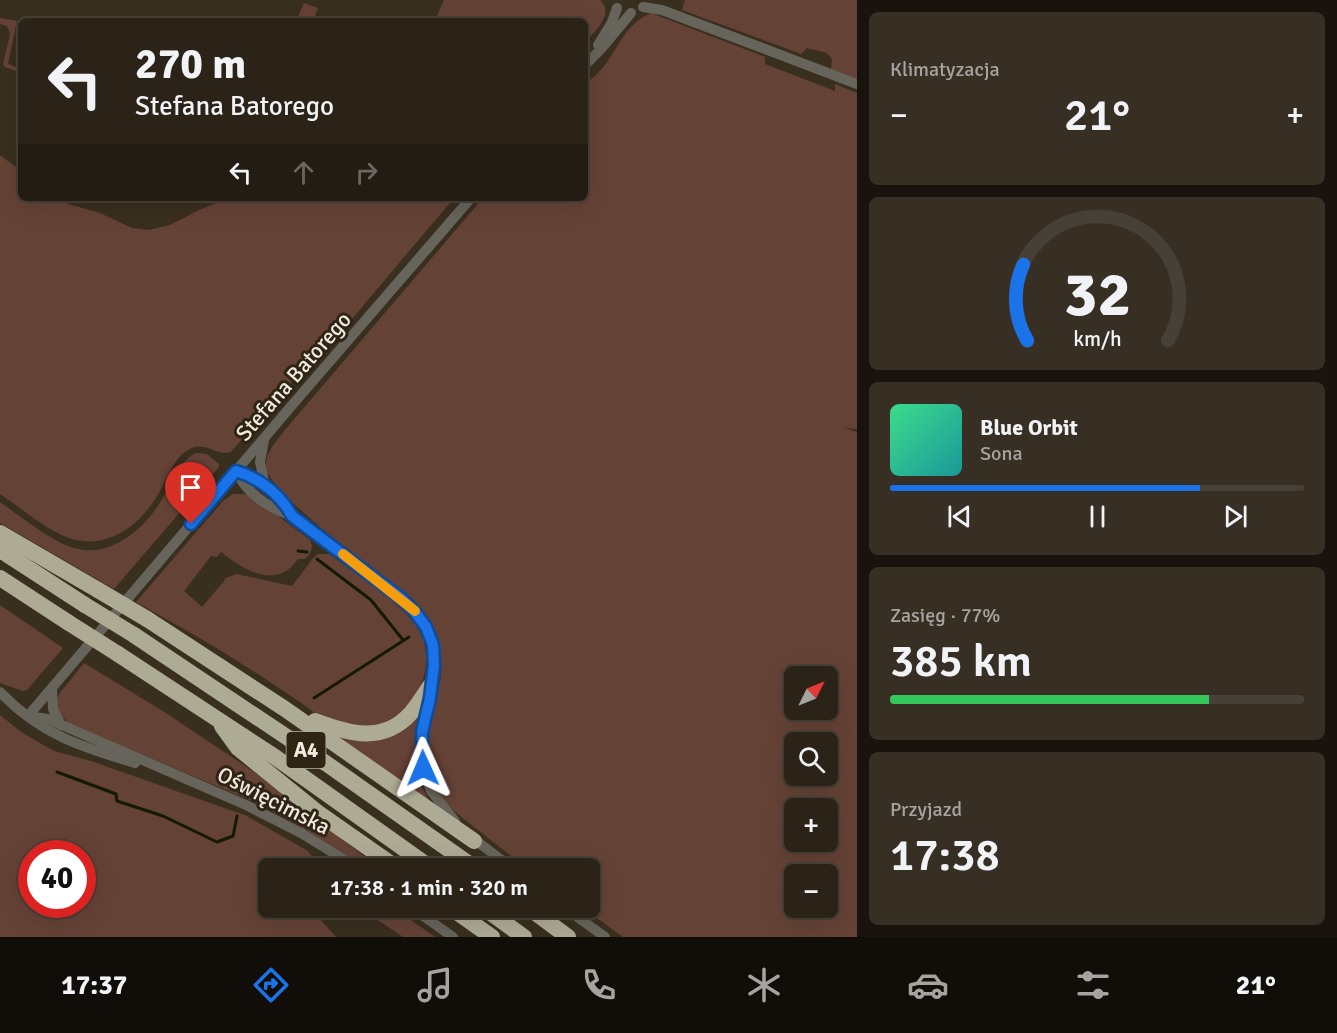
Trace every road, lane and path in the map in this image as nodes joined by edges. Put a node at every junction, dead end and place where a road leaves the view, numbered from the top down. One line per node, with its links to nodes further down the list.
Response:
1 (647, 2): 3 (street); 6 (street)
2 (615, 4): 3 (street); 4 (street)
3 (631, 13): 5 (street)
4 (588, 60)
5 (588, 61)
6 (857, 84)
7 (468, 201): 8 (street, Stefana Batorego)
8 (264, 438): 9 (street, Stefana Batorego); 10 (street)
9 (236, 471): 10 (street); 11 (street); 16 (street, Stefana Batorego)
10 (266, 486): 11 (street)
11 (292, 516): 15 (street)
12 (0, 533): 18 (highway, bridge)
13 (0, 550): 27 (highway, A4, bridge)
14 (0, 578): 20 (highway, A4, bridge)
15 (430, 686): 18 (highway); 23 (street)
16 (52, 689): 19 (street, Stefana Batorego); 21 (street)
17 (0, 692): 19 (street, Oświęcimska)
18 (285, 709): 23 (highway)
19 (28, 716): 21 (street, Oświęcimska); 22 (street, Oświęcimska)
20 (214, 716): 25 (highway); 26 (highway, A4)
21 (61, 725): 22 (street, Oświęcimska)
22 (170, 773): 24 (street, Oświęcimska)
23 (474, 841): 28 (street)
24 (341, 858)
25 (383, 858)
26 (416, 858)
27 (461, 858)
28 (498, 858)
29 (426, 918): 34 (street)
30 (465, 918): 35 (highway)
31 (498, 918): 36 (highway)
32 (542, 918): 37 (highway)
33 (579, 918): 38 (street)
34 (453, 937)
35 (492, 937)
36 (524, 937)
37 (568, 937)
38 (605, 937)

